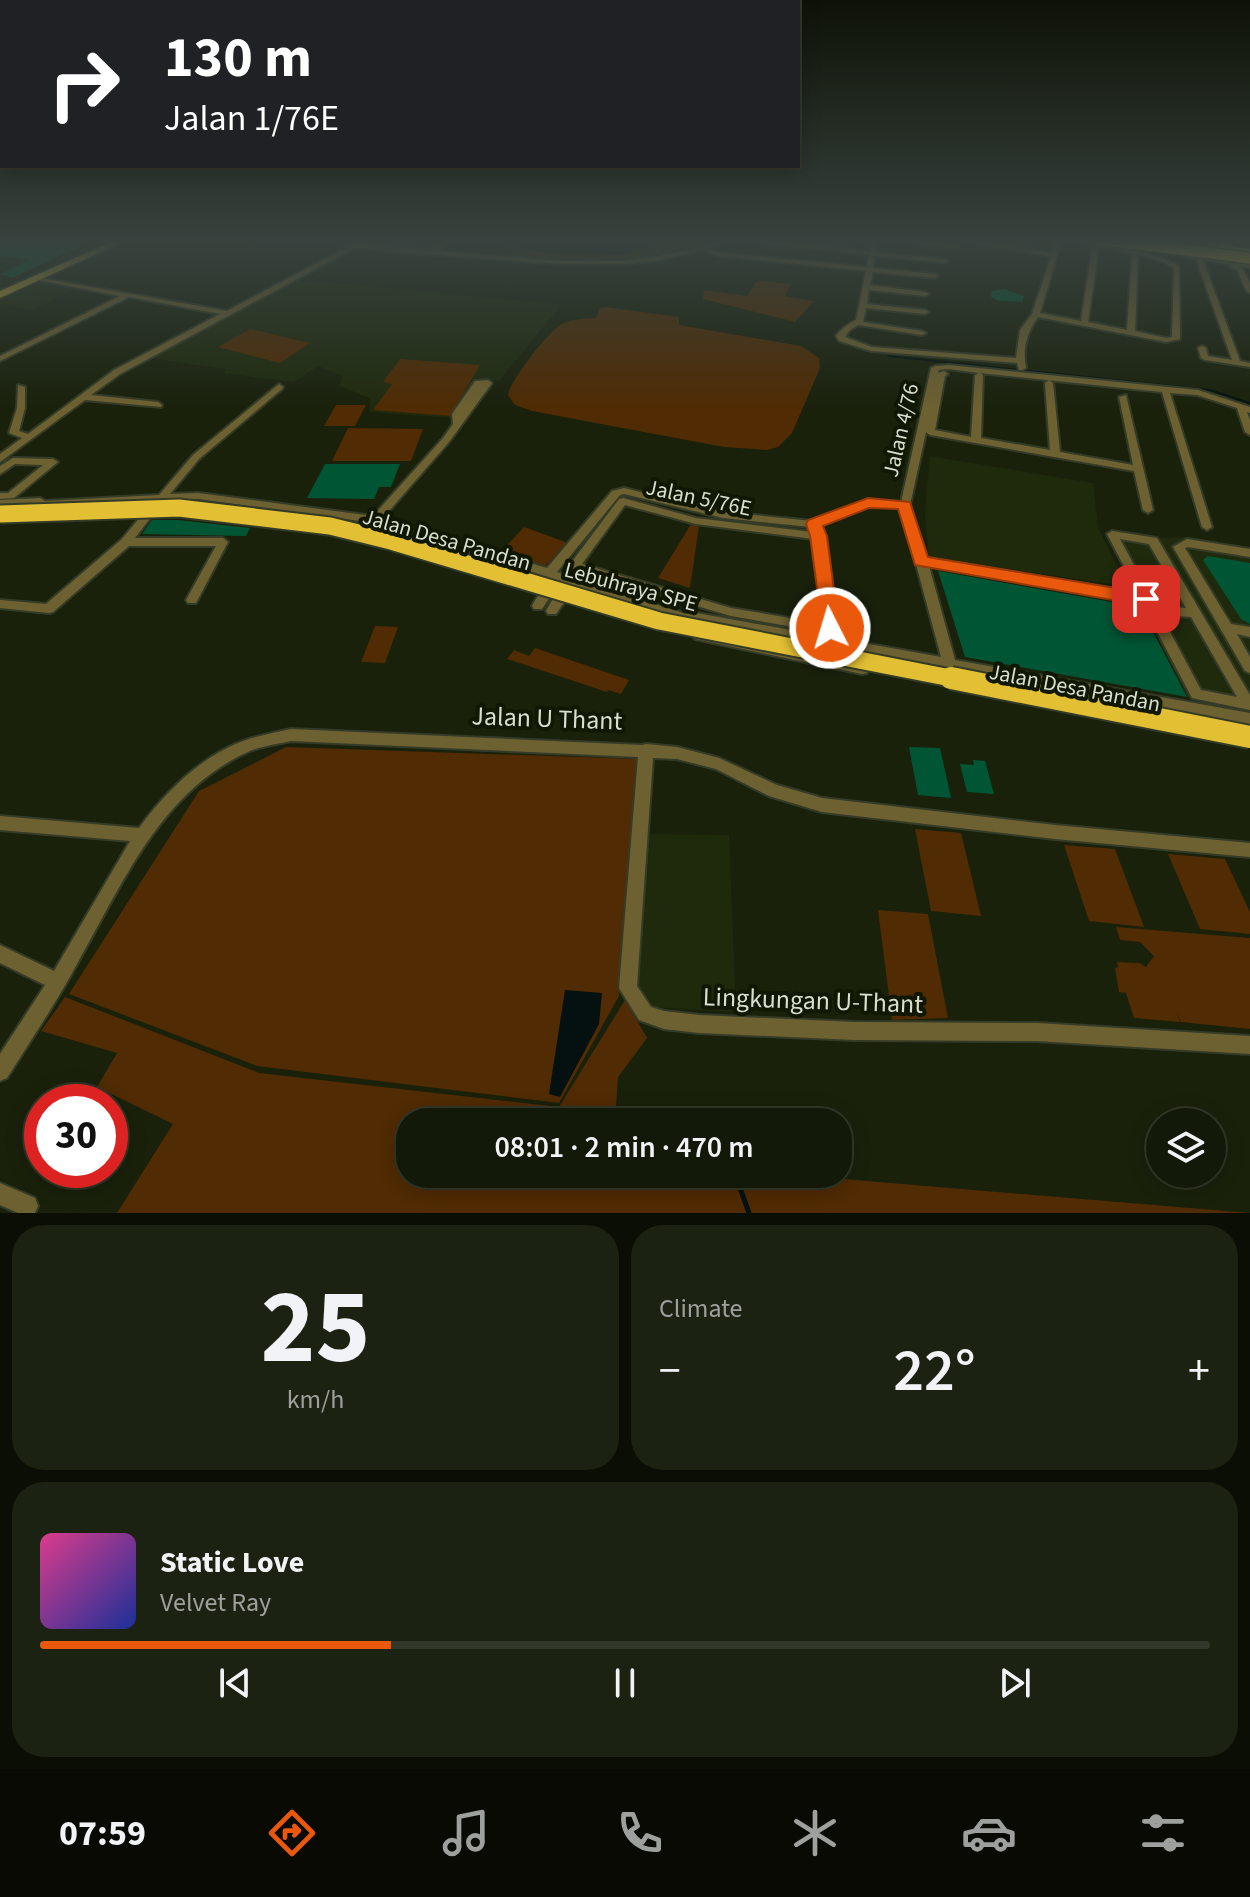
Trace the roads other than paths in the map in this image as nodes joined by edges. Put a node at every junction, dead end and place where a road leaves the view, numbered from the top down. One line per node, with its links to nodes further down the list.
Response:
1 (124, 297): 19 (street)
2 (136, 297): 12 (street)
3 (258, 297): 12 (street)
4 (864, 297): 10 (street)
5 (1041, 297): 13 (street)
6 (1091, 297): 15 (street)
7 (1132, 297): 17 (street)
8 (1177, 297): 17 (street)
9 (1214, 297): 21 (street)
10 (863, 306): 11 (street); 14 (street)
11 (925, 312)
12 (227, 313): 30 (street)
13 (1036, 314): 15 (street); 23 (street)
14 (858, 323): 16 (street); 20 (street)
15 (1084, 324): 17 (street)
16 (922, 333)
17 (1131, 333)
18 (1202, 348): 21 (street)
19 (0, 359)
20 (948, 362): 23 (street, Jalan 4/76); 23 (street); 42 (street, Jalan 4/76)
21 (1237, 363): 22 (street)
22 (1250, 365)
23 (1023, 368): 28 (street, Jalan 4/76)
24 (997, 377): 25 (street)
25 (1049, 383): 28 (street); 37 (street)
26 (21, 387): 35 (street)
27 (279, 387): 41 (street)
28 (1117, 387): 29 (street, Jalan 4/76); 39 (street)
29 (1165, 389): 32 (street, Jalan 4/76); 47 (street)
30 (81, 397): 31 (street); 35 (street)
31 (158, 405)
32 (1245, 408): 34 (street)
33 (457, 423): 33 (street); 46 (street)
34 (1250, 432)
35 (29, 437): 38 (street)
36 (976, 440): 36 (street); 37 (street)
37 (1055, 454): 39 (street)
38 (3, 463): 40 (street)
39 (1138, 469): 43 (street)
40 (0, 496)
41 (167, 496): 45 (street); 46 (street, Jalan Desa Pandan)
42 (905, 505): 48 (street); 52 (street, Jalan 4/76)
43 (1148, 510)
44 (154, 511): 45 (street, Jalan Desa Pandan); 49 (street, Jalan Desa Pandan); 50 (street)
45 (0, 512): 72 (highway, Lebuhraya SPE, bridge)
46 (375, 520): 49 (street); 53 (street, Jalan Desa Pandan)
47 (1207, 527)
48 (816, 530): 48 (street, Jalan 5/76E); 53 (street)
49 (360, 536): 54 (street, Jalan Desa Pandan)
50 (126, 542): 56 (street); 57 (street)
51 (1250, 553): 62 (street)
52 (921, 561): 58 (street); 67 (street, Jalan 4/76)
53 (549, 574): 67 (street, Jalan Desa Pandan)
54 (548, 591): 55 (street, Jalan Desa Pandan); 59 (street)
55 (563, 595): 60 (street); 68 (street, Jalan Desa Pandan)
56 (192, 600)
57 (0, 604)
58 (1149, 604): 61 (street); 61 (street); 70 (street)
59 (538, 606)
60 (552, 611)
61 (1195, 613): 70 (street)
62 (1226, 628): 63 (street); 64 (street)
63 (1250, 632)
64 (1236, 644): 65 (street); 66 (street)
65 (1250, 647)
66 (1250, 668)
67 (951, 672): 68 (street); 69 (street); 71 (street, Jalan Desa Pandan); 72 (street, Jalan Desa Pandan)
68 (898, 676): 69 (street, Jalan Desa Pandan)
69 (1019, 699): 72 (street, Jalan Desa Pandan)
70 (1249, 704)
71 (1250, 719)
72 (1250, 735)
73 (646, 750): 75 (street, Jalan U Thant); 76 (street, Jalan U Thant); 79 (street, Lingkungan U-Thant)
74 (0, 823): 75 (street)
75 (140, 835): 78 (street, Jalan U Thant)
76 (1250, 850)
77 (0, 954): 78 (street)
78 (58, 982): 80 (street, Jalan U Thant)
79 (1250, 1045)
80 (0, 1071)
81 (0, 1194): 82 (street)
82 (27, 1206)

